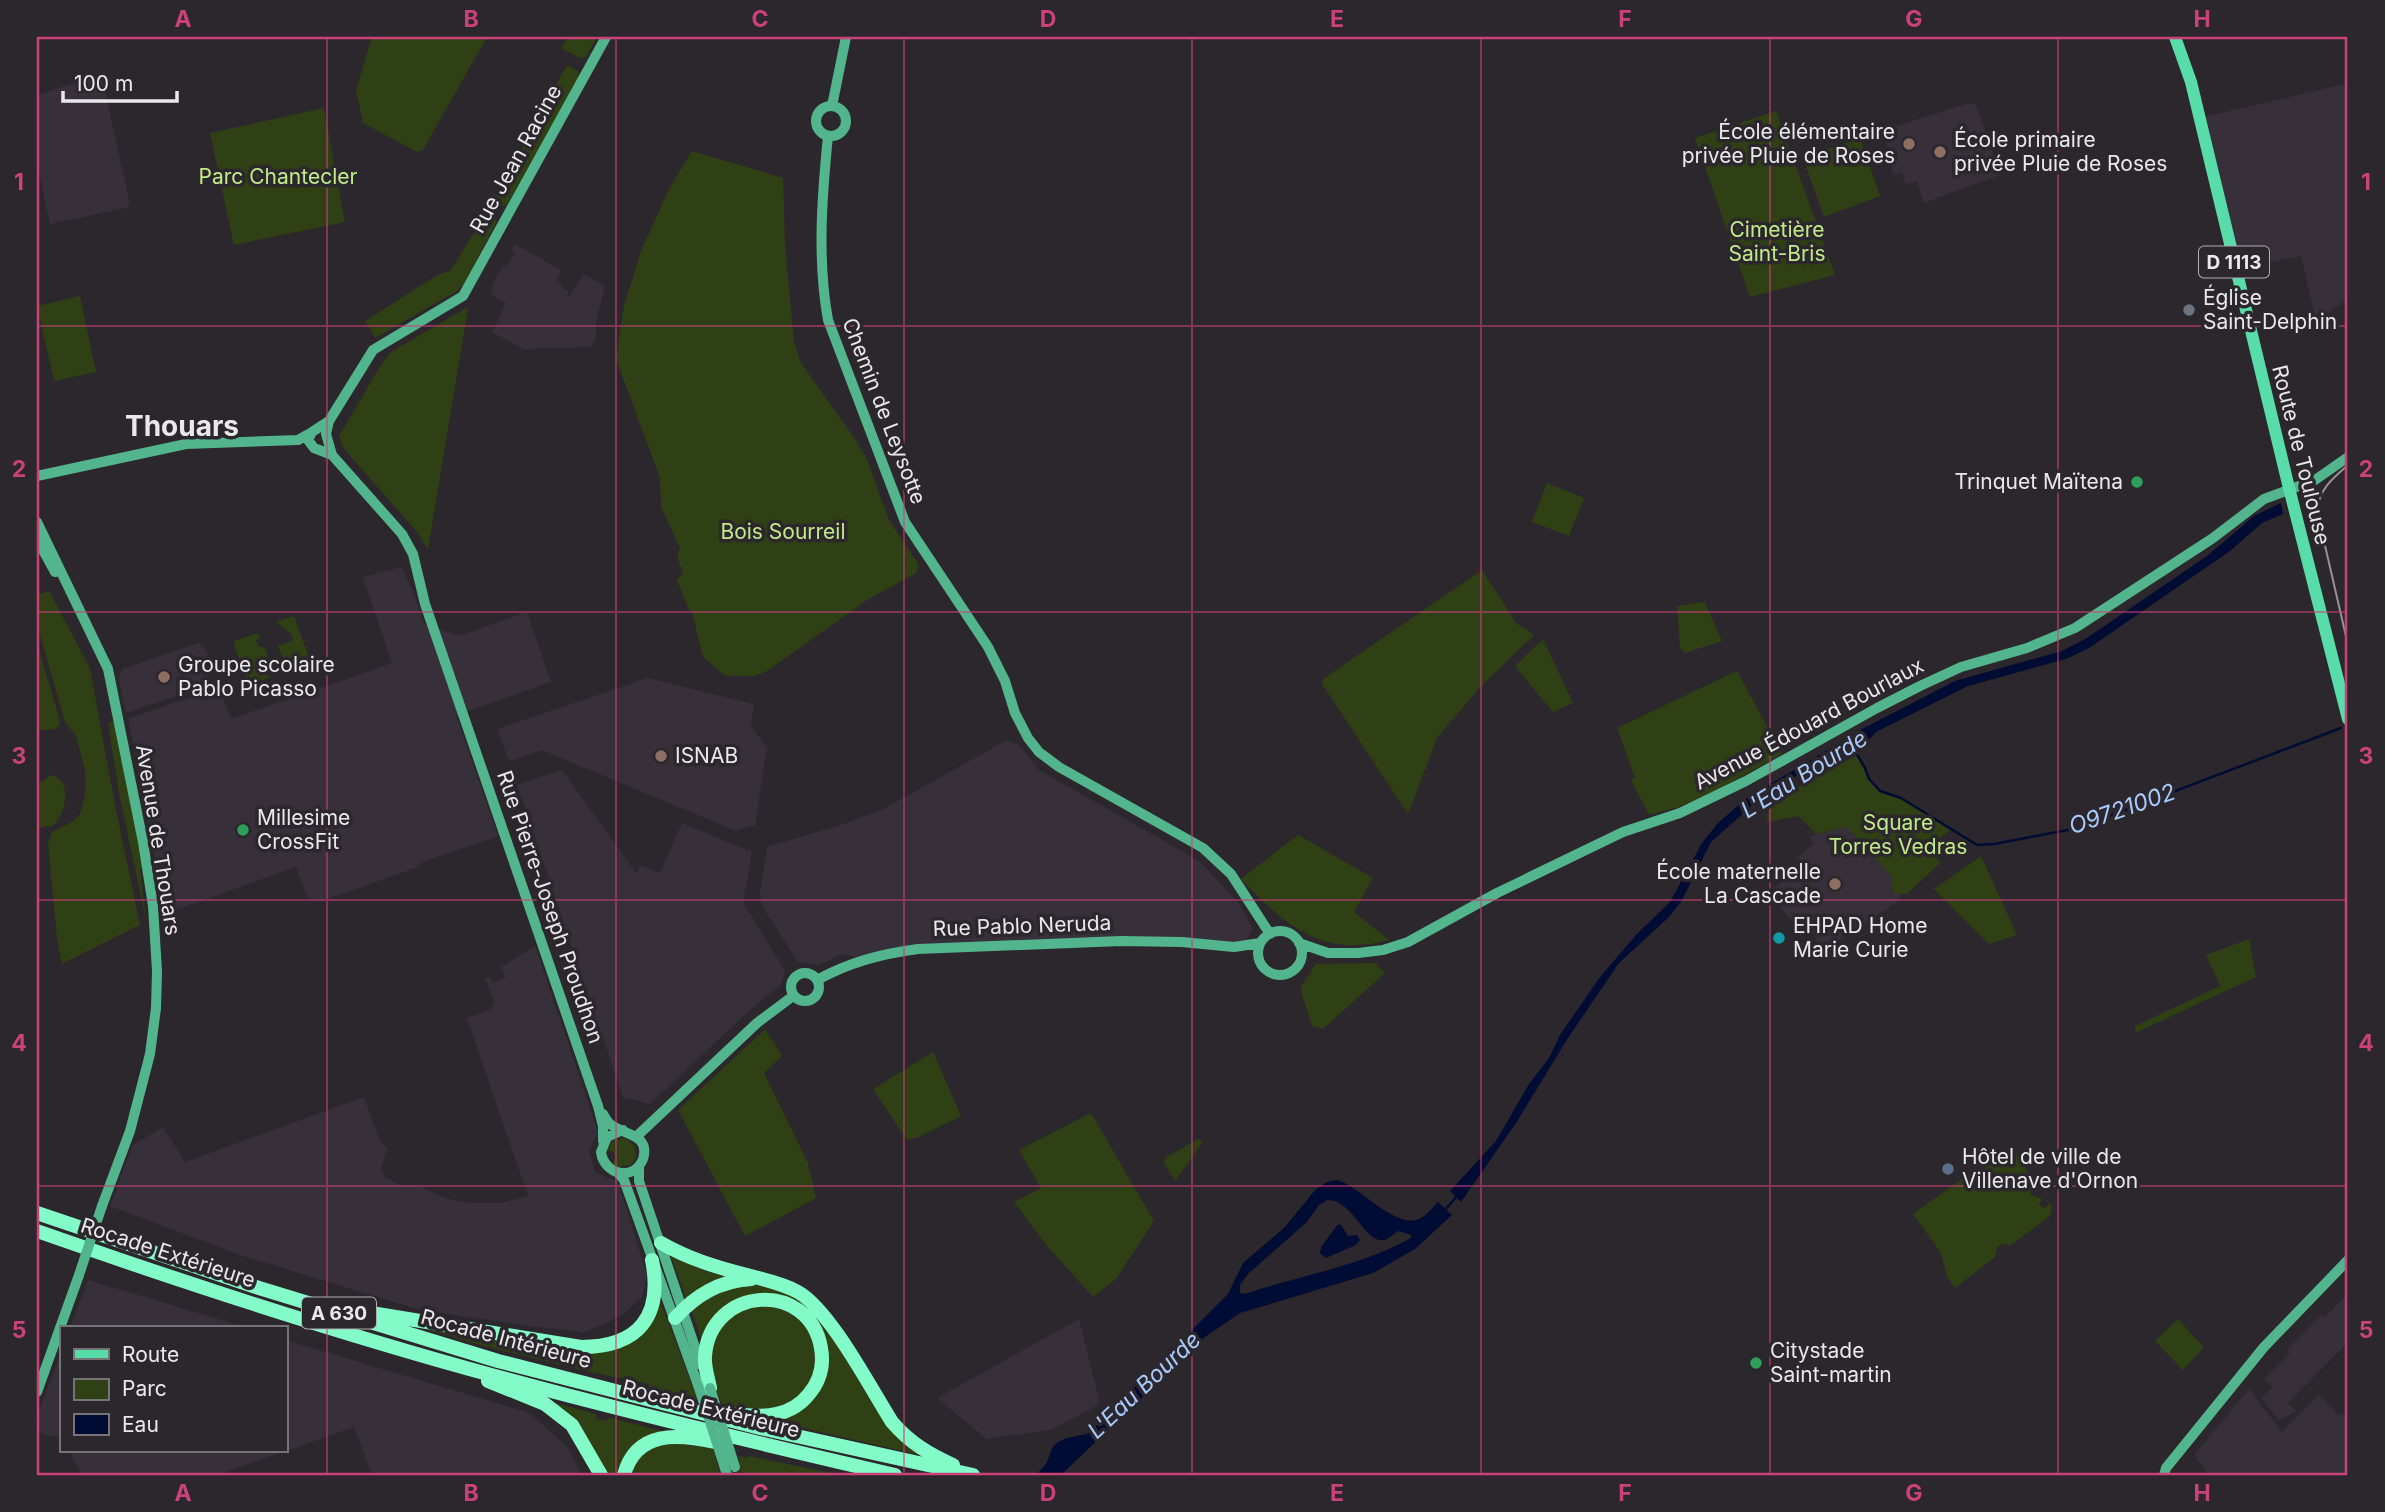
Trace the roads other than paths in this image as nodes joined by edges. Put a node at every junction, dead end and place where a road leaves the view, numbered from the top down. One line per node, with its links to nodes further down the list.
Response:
1 (606, 37): 6 (street, Rue Jean Racine)
2 (846, 37): 4 (street)
3 (2175, 37): 9 (main road, Route de Toulouse / D 1113)
4 (832, 106): 5 (street); 5 (street)
5 (828, 135): 14 (street, Chemin de Leysotte)
6 (318, 439): 8 (street); 23 (street, Rue Pierre-Joseph Proudhon)
7 (2348, 457): 9 (street, Avenue Édouard Bourlaux)
8 (37, 476)
9 (2289, 488): 13 (main road, Route de Toulouse / D 1113); 18 (street, Avenue Édouard Bourlaux)
10 (37, 522): 12 (street, Avenue de Thouars)
11 (37, 539): 12 (street, Avenue de Thouars)
12 (84, 619): 37 (street, Avenue de Thouars, bridge)
13 (2348, 719)
14 (1270, 934): 15 (street); 16 (street)
15 (1260, 943): 17 (street, Rue Pablo Neruda); 19 (street)
16 (1299, 943): 18 (street, Avenue Édouard Bourlaux); 20 (street)
17 (1234, 947): 19 (street, Rue Pablo Neruda); 21 (street, Rue Pablo Neruda)
18 (1328, 953): 20 (street, Avenue Édouard Bourlaux)
19 (1259, 961): 20 (street)
20 (1299, 964)
21 (817, 980): 22 (street); 22 (street)
22 (793, 996): 25 (street)
23 (598, 1106): 24 (street, Rue Pierre-Joseph Proudhon); 26 (street, Rue Pierre-Joseph Proudhon)
24 (623, 1130): 25 (street); 26 (street)
25 (636, 1136): 27 (street)
26 (603, 1141): 28 (street)
27 (639, 1166): 28 (street); 31 (street)
28 (618, 1173): 32 (street)
29 (37, 1213): 35 (highway, Rocade Intérieure / A 630)
30 (37, 1231): 39 (highway, Rocade Extérieure / A 630)
31 (661, 1243): 34 (highway); 36 (street)
32 (652, 1259): 35 (highway); 36 (street)
33 (2348, 1260): 43 (street)
34 (760, 1279): 36 (highway); 49 (highway)
35 (259, 1288): 42 (highway, Rocade Intérieure / A 630)
36 (679, 1313): 40 (street)
37 (61, 1326)
38 (60, 1328): 41 (street, Avenue de Thouars, bridge)
39 (477, 1371): 45 (highway); 48 (highway, Rocade Extérieure / A 630)
40 (704, 1387): 42 (highway); 44 (street, bridge)
41 (37, 1392)
42 (644, 1398): 49 (highway, Rocade Intérieure / A 630)
43 (2179, 1453): 50 (street); 51 (street)
44 (730, 1471)
45 (601, 1475)
46 (624, 1475): 47 (highway)
47 (889, 1475)
48 (895, 1475)
49 (974, 1475)
50 (2164, 1475)
51 (2174, 1475)

